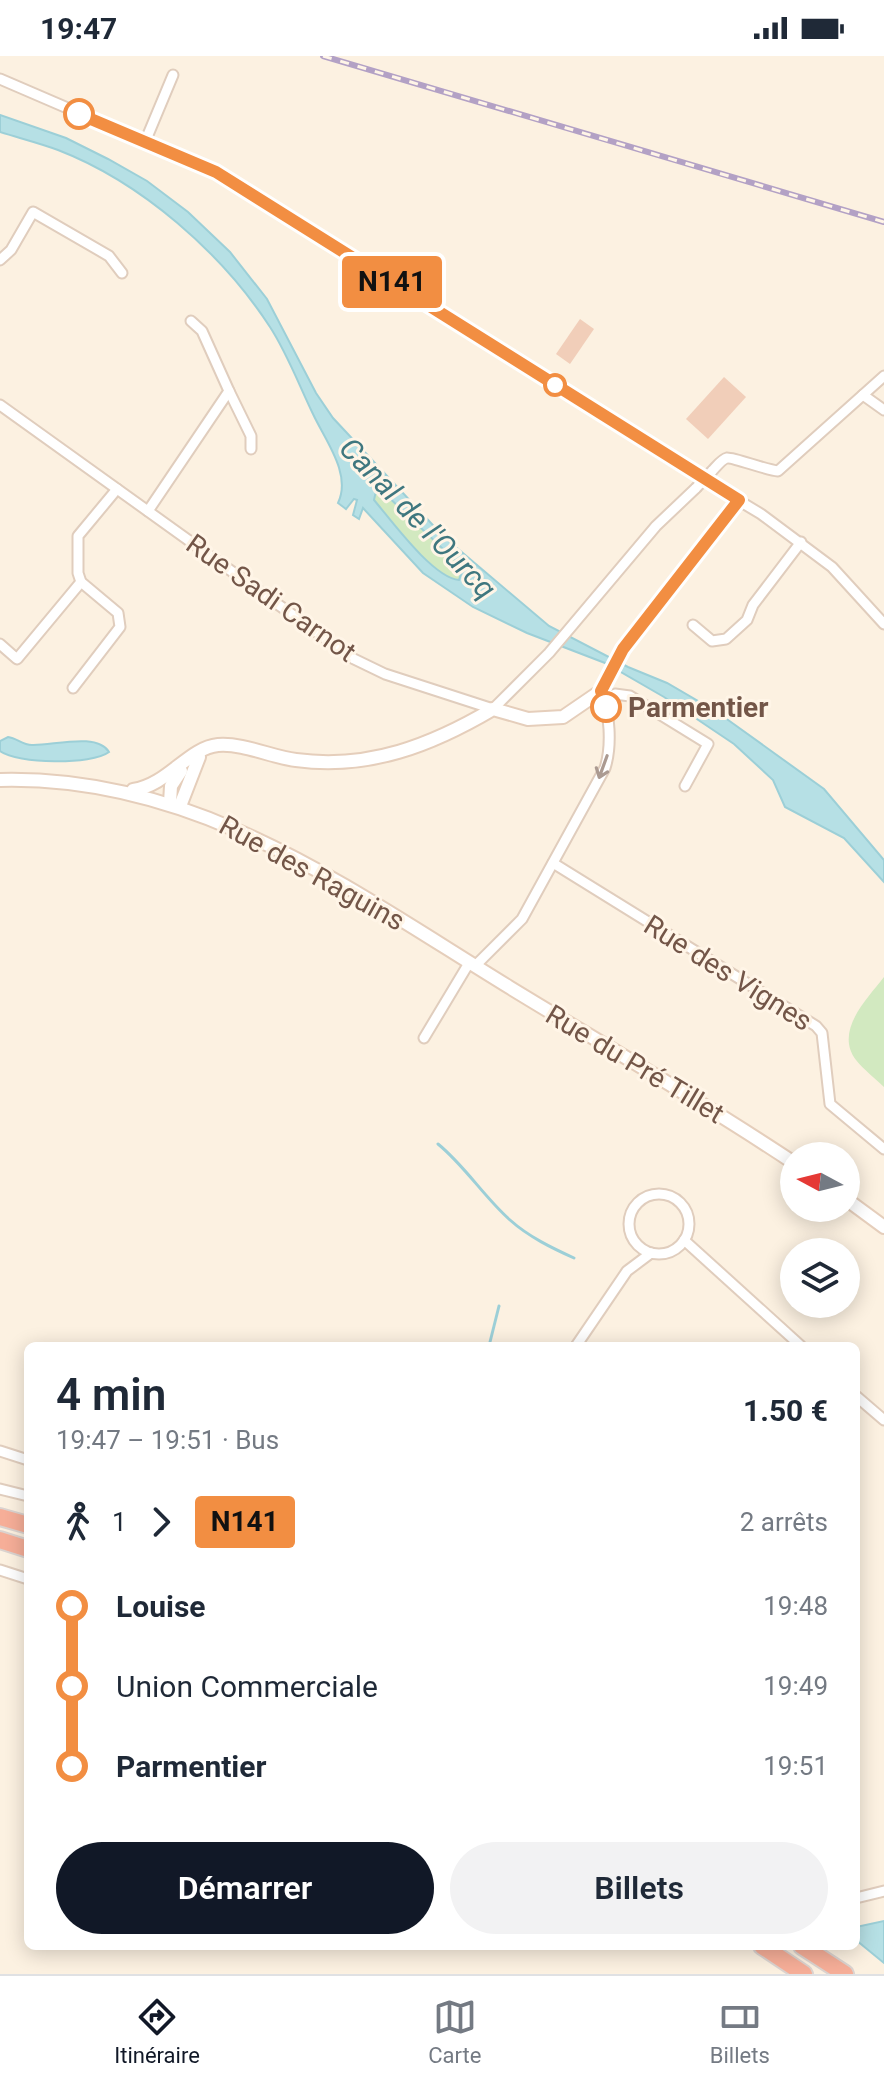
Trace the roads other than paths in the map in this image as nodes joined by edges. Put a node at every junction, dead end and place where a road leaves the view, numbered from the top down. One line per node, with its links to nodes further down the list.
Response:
1 (173, 75): 3 (street)
2 (0, 79): 3 (street)
3 (145, 142): 14 (street)
4 (0, 260): 5 (street)
5 (122, 273)
6 (191, 321): 8 (street)
7 (884, 376): 9 (street)
8 (229, 391): 12 (street); 15 (street)
9 (863, 395): 11 (street); 23 (street, bridge)
10 (0, 405): 13 (street, Rue Sadi Carnot)
11 (884, 410)
12 (251, 449)
13 (117, 489): 15 (street, Rue Sadi Carnot); 17 (street)
14 (739, 500): 16 (street); 22 (street)
15 (148, 511): 23 (street, Rue Sadi Carnot)
16 (801, 542): 18 (street); 19 (street)
17 (81, 582): 20 (street); 21 (street)
18 (884, 624)
19 (693, 625)
20 (0, 644)
21 (73, 688)
22 (604, 690): 23 (street, Rue Sadi Carnot); 27 (street); 30 (street, one-way to 30)
23 (493, 709): 24 (street)
24 (203, 750): 25 (street); 29 (street)
25 (191, 759): 28 (street); 29 (street)
26 (0, 780): 28 (street, Rue des Raguins)
27 (685, 786)
28 (122, 791): 29 (street, Rue des Raguins)
29 (175, 804): 31 (street, Rue des Raguins)
30 (553, 863): 31 (street); 33 (street, Rue des Vignes)
31 (472, 965): 32 (street); 34 (street, Rue du Pré Tillet)
32 (424, 1038)
33 (884, 1149)
34 (780, 1154)
35 (860, 1209): 36 (street)
36 (884, 1227)
37 (684, 1240): 38 (street); 39 (street); 42 (street)
38 (636, 1243): 39 (street); 40 (street)
39 (651, 1253): 40 (street)
40 (627, 1271): 41 (street)
41 (579, 1342)
42 (797, 1342)
43 (860, 1399): 44 (street)
44 (884, 1420)
45 (0, 1451): 46 (street)
46 (24, 1459)
47 (0, 1489): 48 (street)
48 (24, 1495)
49 (0, 1517): 50 (highway)
50 (24, 1524)
51 (0, 1540): 52 (highway)
52 (24, 1548)
53 (0, 1570): 54 (street)
54 (24, 1578)
55 (884, 1891): 56 (street)
56 (860, 1897)
57 (768, 1950): 59 (highway)
58 (808, 1950): 60 (highway)
59 (804, 1974)
60 (845, 1974)

